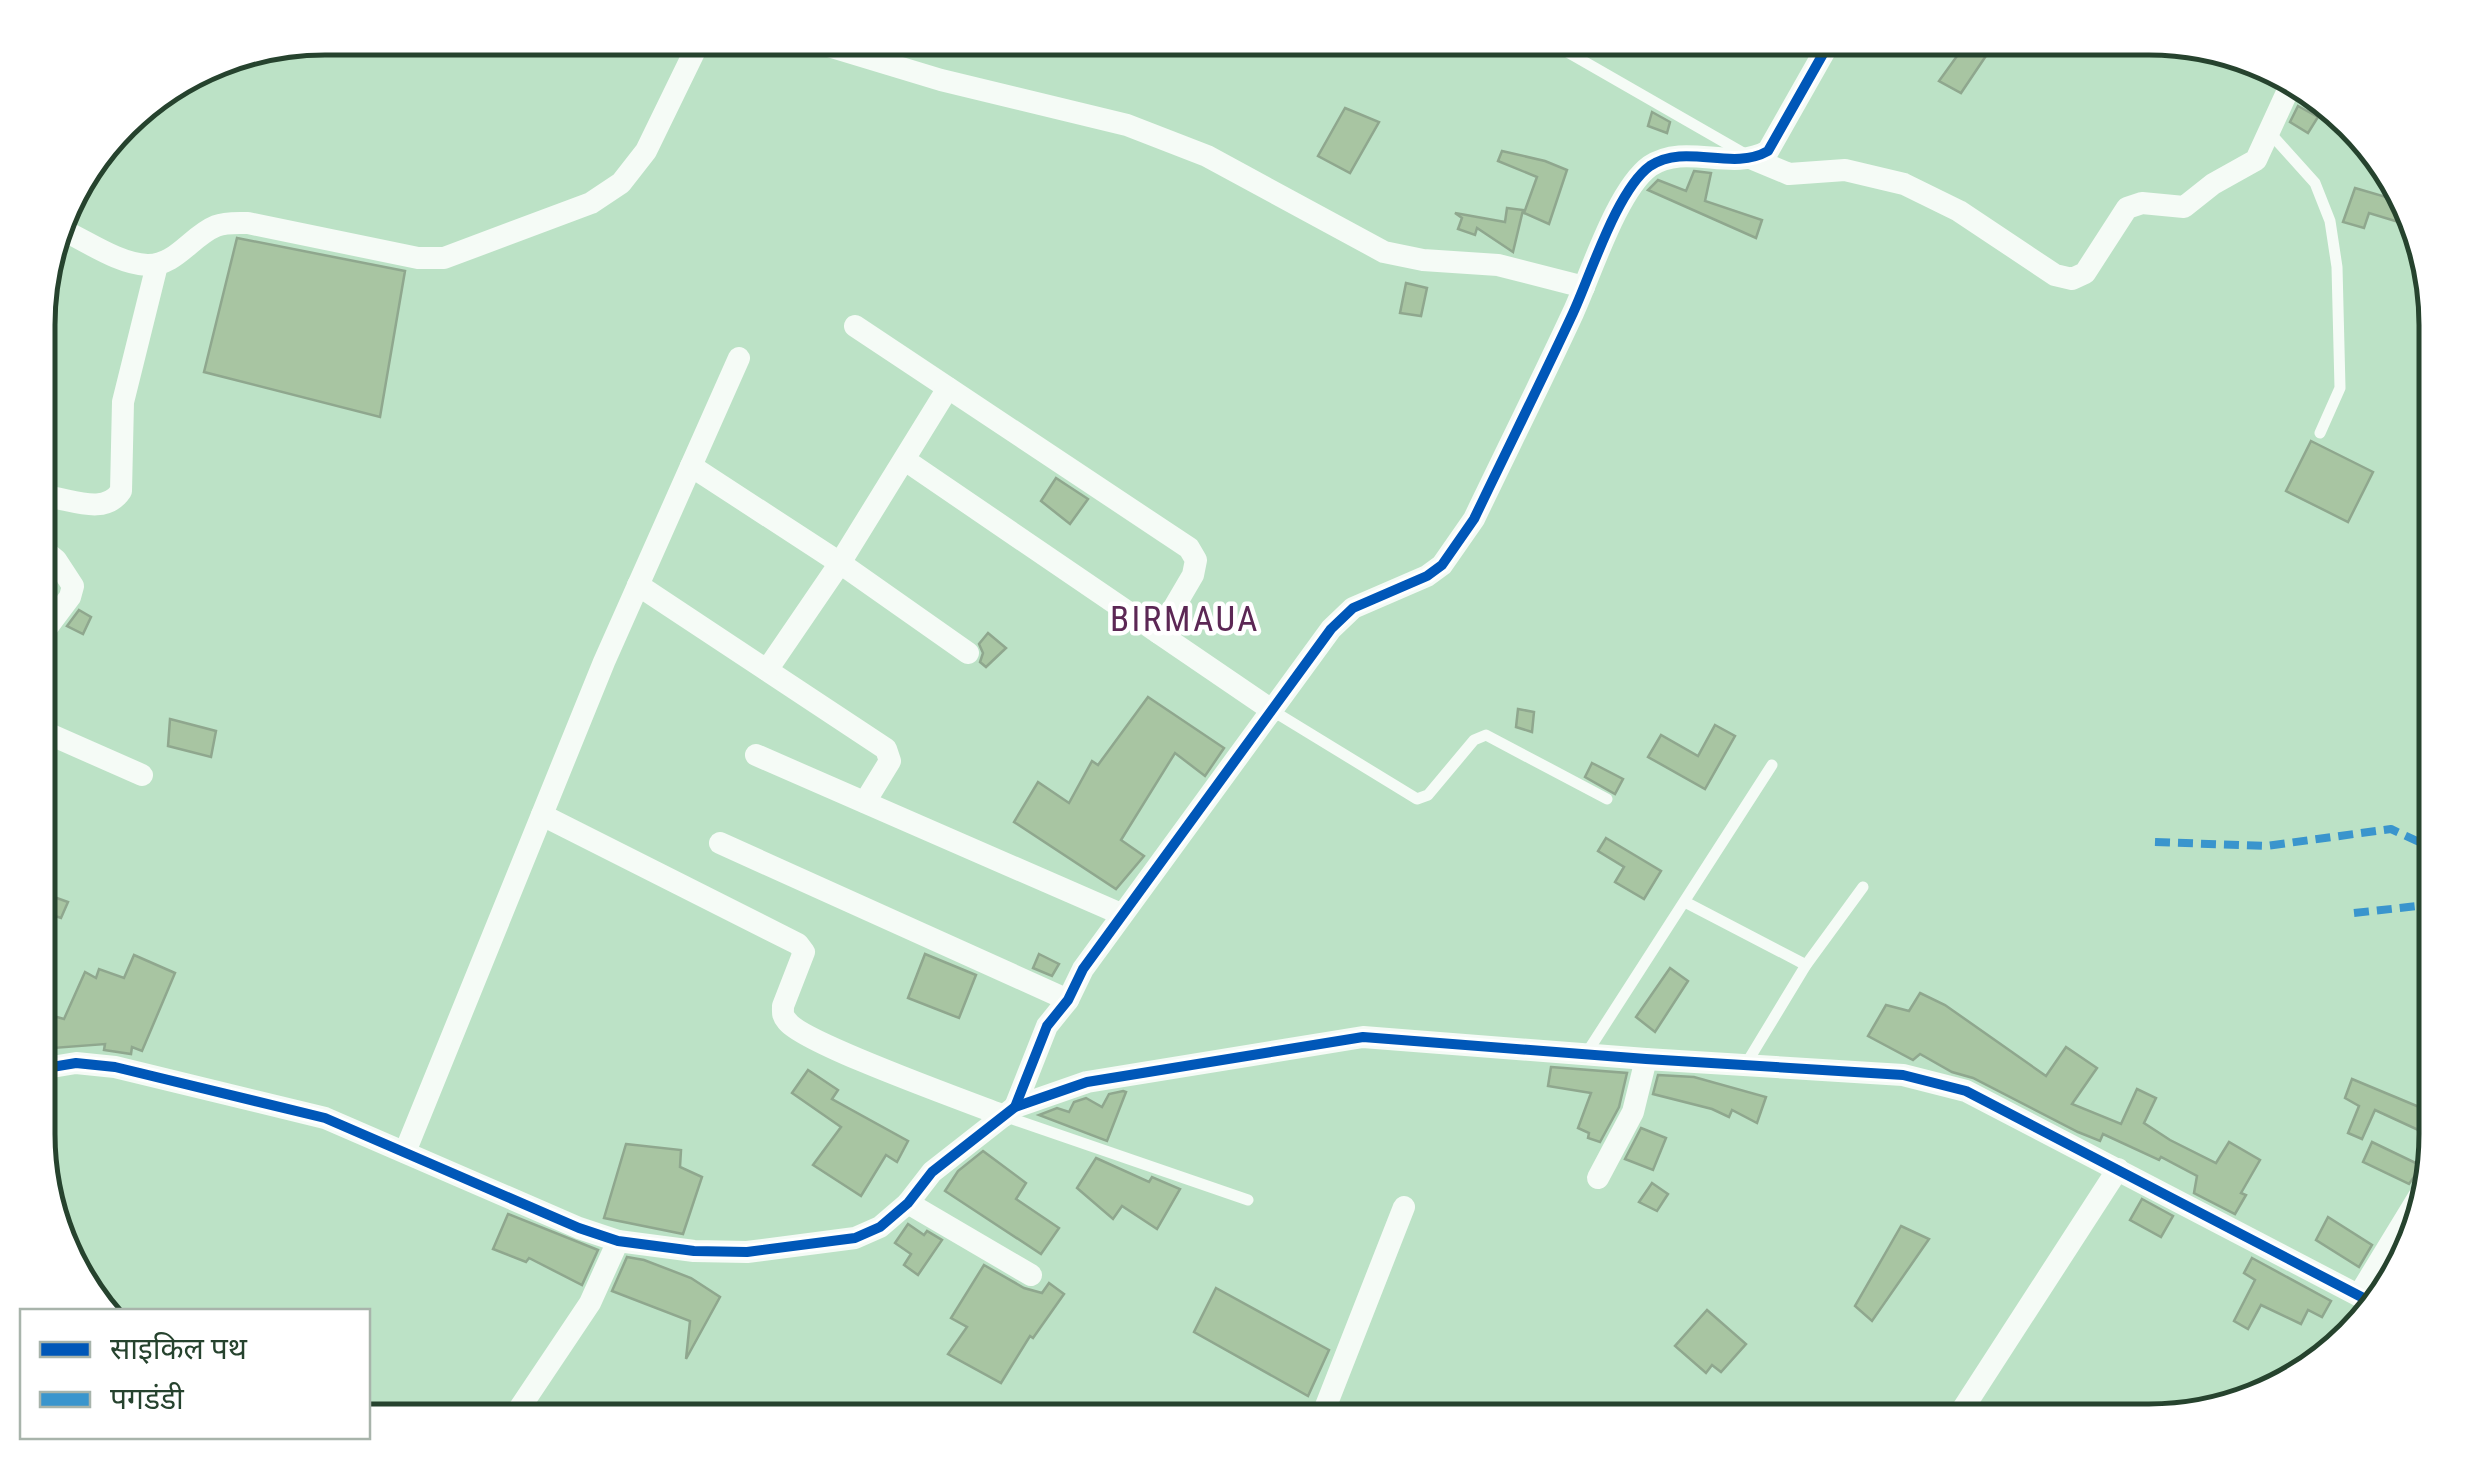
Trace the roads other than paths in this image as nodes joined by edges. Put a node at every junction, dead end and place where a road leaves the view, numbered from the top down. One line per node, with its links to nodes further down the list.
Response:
1 (692, 55): 9 (street)
2 (858, 55): 10 (street)
3 (1573, 55): 7 (lane)
4 (1823, 55): 7 (street)
5 (2287, 93): 6 (street)
6 (2270, 132): 7 (street); 14 (lane)
7 (1754, 159): 10 (street)
8 (71, 235): 9 (street)
9 (157, 264): 17 (street)
10 (1584, 287): 25 (street)
11 (855, 326): 13 (street)
12 (738, 358): 16 (street)
13 (948, 388): 15 (street); 22 (street)
14 (2320, 433)
15 (905, 460): 19 (street); 22 (street)
16 (691, 466): 19 (street); 20 (street)
17 (55, 498)
18 (55, 561): 21 (street)
19 (840, 563): 23 (street); 24 (street)
20 (638, 585): 24 (street); 32 (street)
21 (55, 616)
22 (1159, 633): 25 (street)
23 (968, 653)
24 (767, 670): 31 (street)
25 (1273, 711): 30 (lane); 36 (street)
26 (55, 737): 29 (street)
27 (756, 755): 31 (street)
28 (1772, 765): 35 (lane)
29 (142, 776)
30 (1607, 799)
31 (865, 802): 36 (street)
32 (542, 815): 43 (street); 44 (street)
33 (720, 843): 38 (street)
34 (1863, 887): 37 (lane)
35 (1685, 902): 37 (lane); 39 (lane)
36 (1122, 914): 38 (street)
37 (1806, 965): 41 (lane)
38 (1068, 1000): 43 (street)
39 (1586, 1054): 40 (street); 43 (street)
40 (1646, 1060): 41 (street); 46 (street)
41 (1746, 1064): 45 (street)
42 (55, 1066): 44 (street)
43 (1010, 1111): 47 (lane); 48 (street)
44 (405, 1152): 50 (street)
45 (2118, 1169): 52 (street); 54 (street)
46 (1598, 1178)
47 (1248, 1200)
48 (908, 1203): 50 (street); 51 (street)
49 (1404, 1207): 53 (street)
50 (618, 1242): 55 (street)
51 (1031, 1275)
52 (2361, 1300)
53 (1327, 1403)
54 (1967, 1403)
55 (523, 1404)

